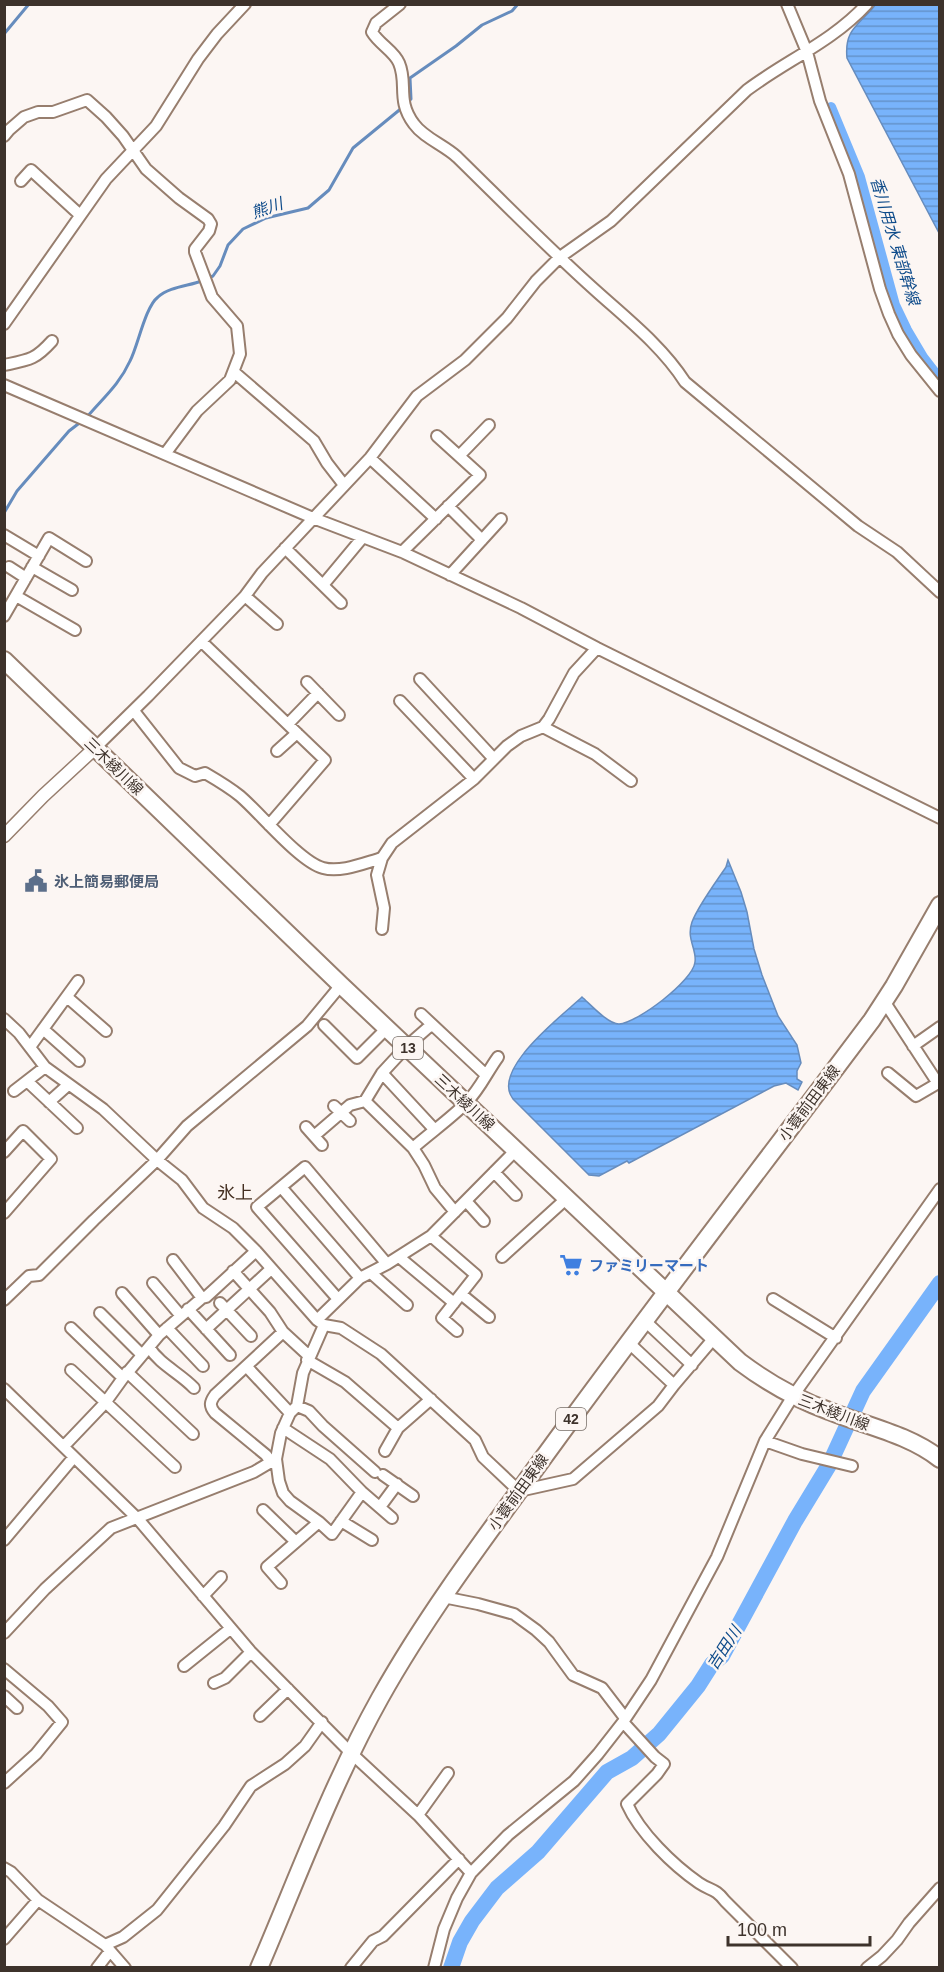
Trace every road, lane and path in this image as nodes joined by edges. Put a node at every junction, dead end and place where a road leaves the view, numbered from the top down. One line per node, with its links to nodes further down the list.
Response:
1 (245, 4): 7 (street)
2 (400, 4): 10 (street)
3 (787, 4): 5 (street)
4 (867, 4): 5 (street)
5 (807, 51): 10 (street); 16 (street)
6 (4, 136): 7 (street)
7 (133, 150): 9 (street); 14 (street)
8 (21, 181): 9 (street)
9 (80, 215): 11 (street)
10 (560, 257): 21 (street); 40 (street)
11 (7, 317)
12 (52, 341): 13 (street)
13 (4, 365)
14 (234, 372): 19 (street); 22 (street)
15 (4, 385): 19 (street)
16 (939, 391)
17 (489, 425): 20 (street)
18 (437, 436): 20 (street)
19 (165, 454): 24 (street)
20 (459, 456): 23 (street)
21 (370, 458): 22 (street); 25 (street)
22 (344, 485): 24 (street)
23 (448, 506): 25 (street); 29 (street)
24 (313, 518): 28 (street); 30 (street)
25 (436, 519): 31 (street)
26 (501, 519): 29 (street)
27 (4, 535): 32 (street)
28 (363, 537): 31 (street); 38 (street)
29 (482, 540): 36 (street)
30 (285, 548): 38 (street); 41 (street)
31 (402, 552): 36 (street)
32 (39, 556): 33 (street); 35 (street)
33 (86, 561)
34 (9, 567): 37 (street)
35 (32, 567): 37 (street); 39 (street)
36 (450, 574): 48 (street)
37 (26, 578): 42 (street)
38 (323, 585): 43 (street)
39 (72, 590)
40 (939, 592)
41 (245, 596): 45 (street); 47 (street)
42 (11, 597): 44 (street); 46 (street)
43 (341, 603)
44 (4, 616)
45 (277, 624)
46 (75, 630)
47 (202, 642): 54 (street); 56 (street)
48 (597, 648): 57 (street); 64 (street)
49 (4, 660): 59 (main road, 三木綾川線 / 13)
50 (420, 679): 61 (street)
51 (307, 682): 52 (street)
52 (318, 693): 55 (street); 56 (street)
53 (400, 701): 62 (street)
54 (134, 711): 59 (street); 65 (street)
55 (339, 715)
56 (288, 724): 58 (street)
57 (543, 727): 61 (street); 63 (street)
58 (297, 733): 60 (street); 65 (street)
59 (95, 748): 66 (street); 71 (main road, 三木綾川線 / 13)
60 (277, 751)
61 (494, 759): 62 (street)
62 (474, 779): 67 (street)
63 (631, 781)
64 (939, 818)
65 (269, 825): 67 (street)
66 (4, 836)
67 (382, 858): 69 (street)
68 (939, 905): 73 (main road, 小蓑前田東線 / 42)
69 (382, 929)
70 (78, 981): 72 (street)
71 (341, 985): 79 (main road, 三木綾川線 / 13); 108 (street)
72 (67, 997): 80 (street); 81 (street)
73 (884, 1001): 83 (street); 130 (main road, 小蓑前田東線 / 42)
74 (422, 1014): 77 (street)
75 (4, 1018): 84 (street)
76 (324, 1025): 79 (street)
77 (431, 1025): 82 (street); 90 (street)
78 (939, 1027): 83 (street)
79 (387, 1028): 82 (main road, 三木綾川線 / 13)
80 (43, 1029): 84 (street); 86 (street)
81 (106, 1031)
82 (407, 1046): 88 (street); 97 (main road, 三木綾川線 / 13)
83 (913, 1046): 92 (street)
84 (30, 1047): 87 (street)
85 (498, 1057): 90 (street)
86 (79, 1061)
87 (45, 1067): 91 (street); 93 (street)
88 (382, 1073): 95 (street); 102 (street)
89 (888, 1073): 92 (street)
90 (485, 1074): 97 (street)
91 (27, 1081): 94 (street); 96 (street)
92 (938, 1082)
93 (68, 1084): 96 (street); 108 (street)
94 (14, 1091)
95 (365, 1101): 98 (street); 105 (street)
96 (49, 1102): 101 (street)
97 (466, 1103): 102 (street); 106 (main road, 三木綾川線 / 13)
98 (338, 1109): 99 (street); 103 (street)
99 (350, 1121)
100 (306, 1126): 103 (street)
101 (77, 1128)
102 (434, 1129): 105 (street)
103 (314, 1136): 104 (street)
104 (322, 1145)
105 (413, 1148): 115 (street)
106 (516, 1150): 109 (street); 113 (main road, 三木綾川線 / 13)
107 (4, 1152): 116 (street)
108 (158, 1160): 119 (street); 136 (street)
109 (494, 1172): 112 (street); 114 (street)
110 (281, 1187): 123 (street); 127 (street); 134 (street)
111 (939, 1189): 151 (street)
112 (516, 1195)
113 (567, 1198): 121 (street); 130 (main road, 三木綾川線 / 13)
114 (466, 1201): 115 (street); 117 (street)
115 (455, 1212): 118 (street)
116 (4, 1213)
117 (484, 1221)
118 (431, 1236): 120 (street); 133 (street)
119 (256, 1251): 124 (street); 125 (street)
120 (399, 1257): 123 (street); 133 (street)
121 (502, 1257)
122 (173, 1260): 132 (street)
123 (387, 1264): 126 (street)
124 (271, 1269): 129 (street); 143 (street)
125 (233, 1272): 129 (street); 132 (street)
126 (371, 1273): 127 (street); 137 (street)
127 (360, 1278): 134 (street)
128 (153, 1283): 140 (street)
129 (249, 1288): 138 (street); 148 (street)
130 (665, 1292): 142 (main road, 小蓑前田東線 / 42); 150 (main road, 三木綾川線 / 13)
131 (122, 1293): 146 (street)
132 (201, 1298): 140 (street)
133 (457, 1298): 141 (street); 147 (street)
134 (338, 1299): 143 (street)
135 (774, 1299): 151 (street)
136 (4, 1300)
137 (407, 1305)
138 (223, 1307): 145 (street); 149 (street)
139 (100, 1313): 153 (street)
140 (185, 1313): 145 (street); 146 (street)
141 (489, 1317)
142 (644, 1320): 152 (main road, 小蓑前田東線 / 42); 156 (street)
143 (320, 1322): 155 (street); 165 (street)
144 (71, 1328): 160 (street)
145 (206, 1329): 154 (street)
146 (163, 1331): 153 (street); 157 (street)
147 (457, 1331)
148 (283, 1332): 155 (street); 158 (street)
149 (250, 1336)
150 (714, 1338): 156 (street); 164 (main road, 三木綾川線 / 13)
151 (836, 1338): 164 (street)
152 (628, 1342): 161 (street); 180 (main road, 小蓑前田東線 / 42)
153 (145, 1351): 160 (street); 162 (street)
154 (230, 1355)
155 (308, 1358): 167 (street); 169 (street)
156 (692, 1365): 161 (street)
157 (202, 1366)
158 (247, 1367): 167 (street); 176 (street)
159 (70, 1370): 166 (street)
160 (125, 1375): 166 (street); 170 (street)
161 (674, 1385): 180 (street)
162 (194, 1388)
163 (4, 1389): 172 (street)
164 (793, 1396): 171 (street); 174 (main road, 三木綾川線 / 13)
165 (431, 1399): 169 (street); 180 (street)
166 (105, 1403): 172 (street); 178 (street)
167 (294, 1410): 168 (street); 179 (street)
168 (283, 1428): 176 (street); 181 (street)
169 (398, 1428): 173 (street)
170 (193, 1434)
171 (765, 1441): 177 (street); 206 (street)
172 (64, 1446): 175 (street)
173 (385, 1451)
174 (938, 1455)
175 (74, 1457): 186 (street); 189 (street)
176 (274, 1461): 186 (street); 188 (street)
177 (849, 1465)
178 (175, 1467)
179 (397, 1484): 182 (street); 183 (street)
180 (519, 1491): 195 (main road, 小蓑前田東線 / 42)
181 (362, 1492): 183 (street); 187 (street)
182 (413, 1496)
183 (380, 1508): 185 (street)
184 (263, 1510): 191 (street)
185 (392, 1518)
186 (138, 1519): 194 (street); 197 (street)
187 (341, 1521): 188 (street); 190 (street)
188 (319, 1522): 191 (street)
189 (4, 1540)
190 (372, 1540)
191 (296, 1542): 193 (street)
192 (221, 1577): 194 (street)
193 (281, 1583)
194 (202, 1596): 196 (street)
195 (443, 1597): 206 (street); 208 (main road, 小蓑前田東線 / 42)
196 (230, 1629): 198 (street); 199 (street)
197 (4, 1633)
198 (251, 1652): 201 (street); 202 (street)
199 (184, 1666)
200 (4, 1669): 210 (street)
201 (214, 1683)
202 (288, 1689): 205 (street); 207 (street)
203 (4, 1696): 204 (street)
204 (18, 1708)
205 (260, 1716)
206 (624, 1720): 214 (street); 224 (street)
207 (322, 1722): 208 (street); 218 (street)
208 (351, 1753): 211 (street); 221 (main road, 小蓑前田東線 / 42)
209 (448, 1773): 211 (street)
210 (4, 1784)
211 (418, 1815): 212 (street)
212 (459, 1859): 214 (street); 222 (street)
213 (4, 1868): 216 (street)
214 (471, 1873): 223 (street)
215 (939, 1888): 225 (street)
216 (38, 1900): 217 (street); 218 (street)
217 (4, 1939)
218 (107, 1948): 219 (street); 220 (street)
219 (97, 1968)
220 (125, 1968)
221 (259, 1968)
222 (351, 1968)
223 (434, 1968)
224 (792, 1968)
225 (867, 1968)

